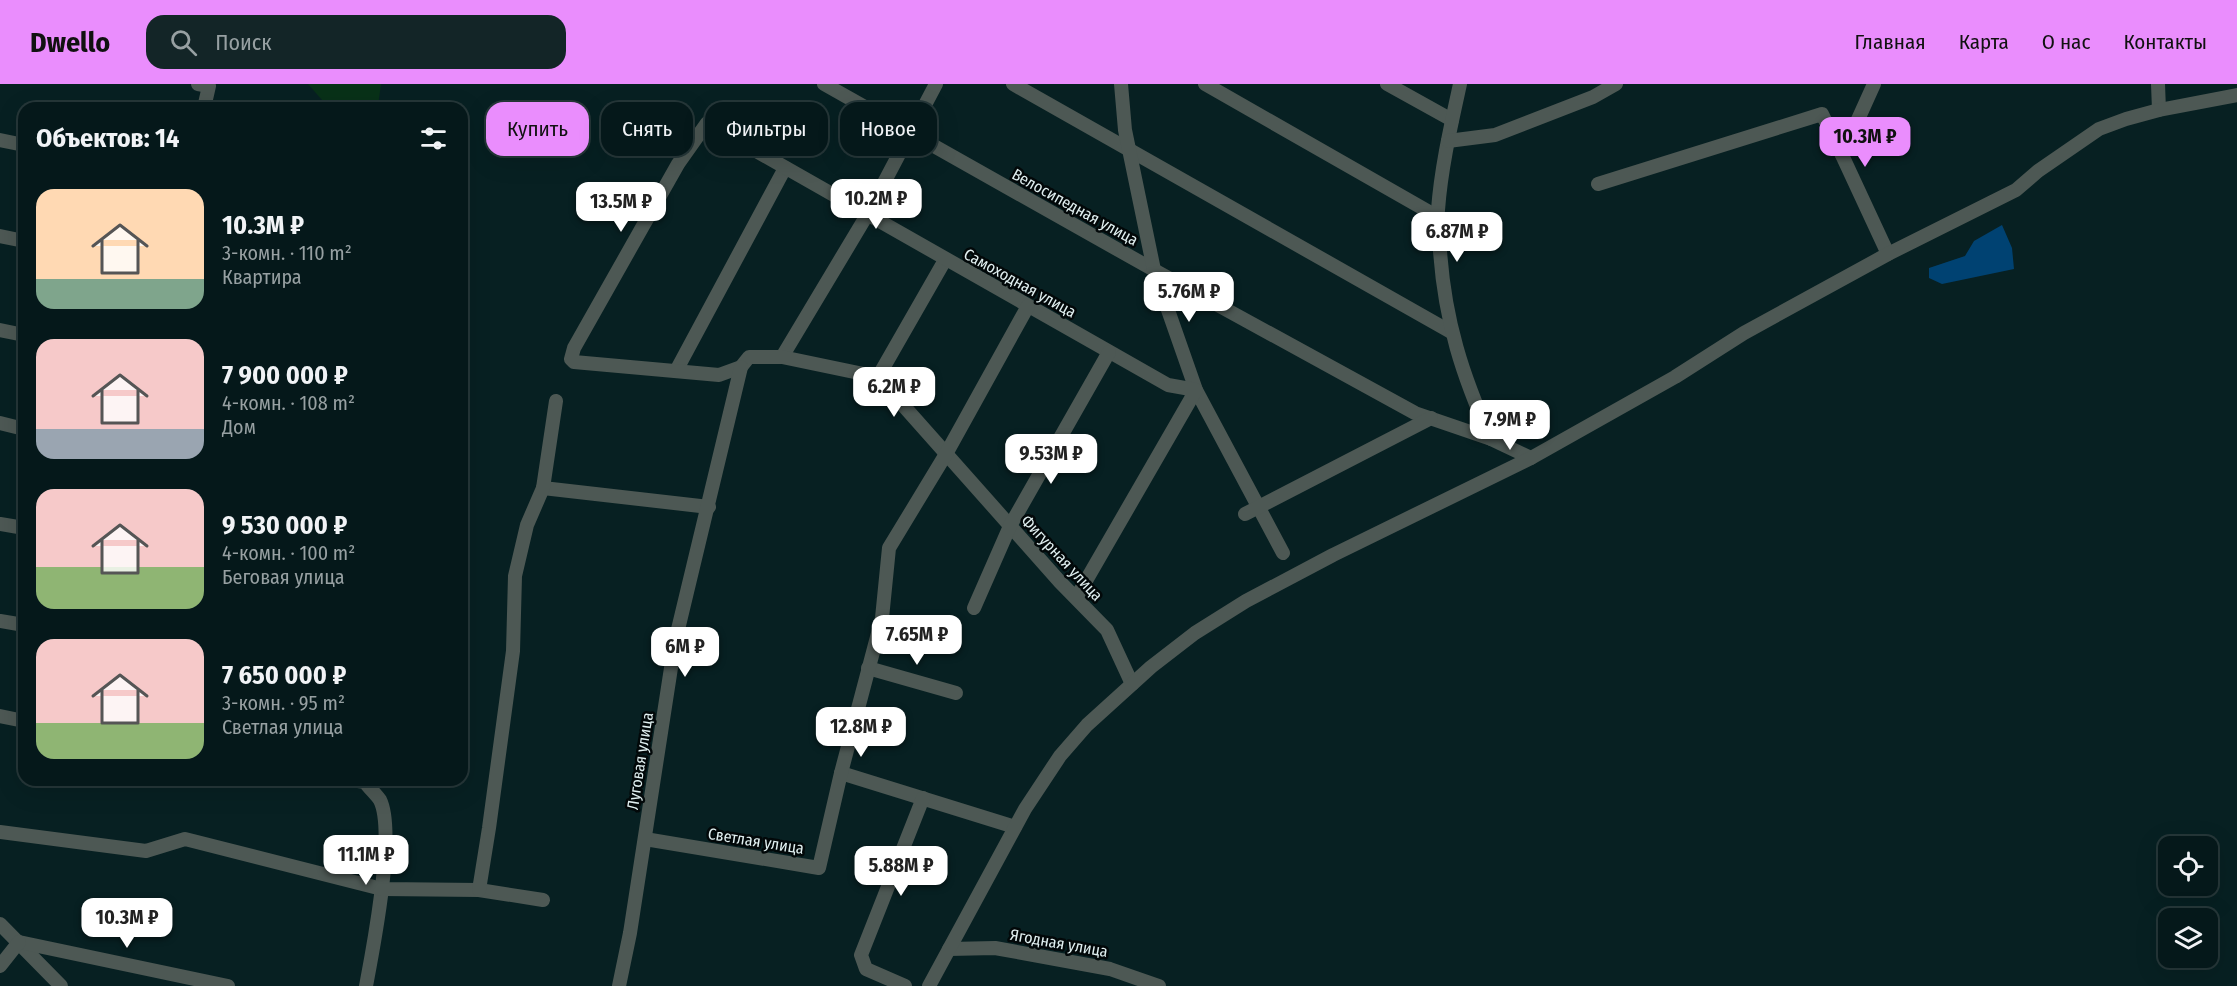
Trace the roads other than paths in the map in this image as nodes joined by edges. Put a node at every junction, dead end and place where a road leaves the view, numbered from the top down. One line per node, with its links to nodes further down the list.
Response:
1 (198, 84): 13 (street)
2 (824, 84): 14 (street, Велосипедная улица)
3 (936, 84): 15 (street)
4 (1014, 84): 22 (street)
5 (1121, 84): 22 (street)
6 (1206, 84): 28 (street)
7 (1387, 84): 17 (street)
8 (1460, 84): 17 (street)
9 (1616, 84): 19 (street)
10 (1874, 84): 23 (street)
11 (2158, 84): 16 (street)
12 (2237, 95): 16 (street)
13 (205, 102)
14 (856, 102)
15 (926, 102)
16 (2159, 110): 31 (street)
17 (1452, 120): 19 (street)
18 (0, 140): 20 (street)
19 (1448, 141): 28 (street)
20 (18, 144)
21 (937, 148): 33 (street, Велосипедная улица)
22 (1129, 149): 33 (street); 36 (street)
23 (1842, 155): 26 (street); 31 (street)
24 (897, 156): 27 (street)
25 (785, 168): 27 (street, Самоходная улица); 41 (street); 41 (street, Самоходная улица)
26 (1598, 184)
27 (867, 215): 32 (street, Самоходная улица); 39 (street)
28 (1438, 217): 36 (street)
29 (0, 236): 30 (street)
30 (18, 240)
31 (1888, 254): 50 (street)
32 (945, 260): 34 (street, Самоходная улица); 42 (street)
33 (1154, 270): 43 (street); 45 (street, Велосипедная улица)
34 (1028, 306): 38 (street, Самоходная улица); 49 (street, Светлая улица)
35 (0, 330): 37 (street)
36 (1451, 332): 48 (street)
37 (18, 334)
38 (1108, 352): 43 (street, Самоходная улица); 56 (street)
39 (782, 357): 40 (street); 42 (street)
40 (741, 367): 41 (street); 52 (street, Луговая улица)
41 (676, 371)
42 (878, 377): 49 (street, Фигурная улица)
43 (1196, 390): 53 (street); 59 (street)
44 (556, 401): 51 (street)
45 (1431, 418): 48 (street, Велосипедная улица); 53 (street)
46 (0, 423): 47 (street)
47 (18, 428)
48 (1491, 439): 50 (street, Велосипедная улица)
49 (946, 454): 56 (street, Фигурная улица); 63 (street, Светлая улица)
50 (1531, 458): 64 (street)
51 (543, 488): 52 (street); 75 (street)
52 (709, 507): 73 (street, Луговая улица)
53 (1259, 507): 54 (street); 58 (street)
54 (1245, 514)
55 (0, 524): 57 (street)
56 (1010, 526): 59 (street, Фигурная улица); 60 (street)
57 (18, 527)
58 (1283, 553)
59 (1076, 598): 64 (street, Фигурная улица)
60 (974, 608)
61 (0, 621): 62 (street)
62 (18, 624)
63 (868, 668): 65 (street); 68 (street, Светлая улица)
64 (1132, 684): 71 (street)
65 (956, 693)
66 (0, 716): 67 (street)
67 (18, 720)
68 (841, 773): 70 (street); 73 (street, Светлая улица)
69 (364, 786): 74 (street)
70 (923, 798): 71 (street); 87 (street)
71 (1015, 827): 79 (street)
72 (0, 832): 74 (street)
73 (645, 839): 86 (street, Луговая улица)
74 (382, 889): 75 (street); 85 (street)
75 (479, 890): 76 (street)
76 (543, 900)
77 (0, 924): 78 (street)
78 (19, 942): 80 (street); 81 (street); 84 (street)
79 (949, 949): 82 (street, Ягодная улица); 88 (street)
80 (0, 966)
81 (52, 980): 83 (street)
82 (1128, 980): 89 (street, Ягодная улица)
83 (61, 986)
84 (228, 986)
85 (366, 986)
86 (619, 986)
87 (905, 986)
88 (929, 986)
89 (1160, 986)

